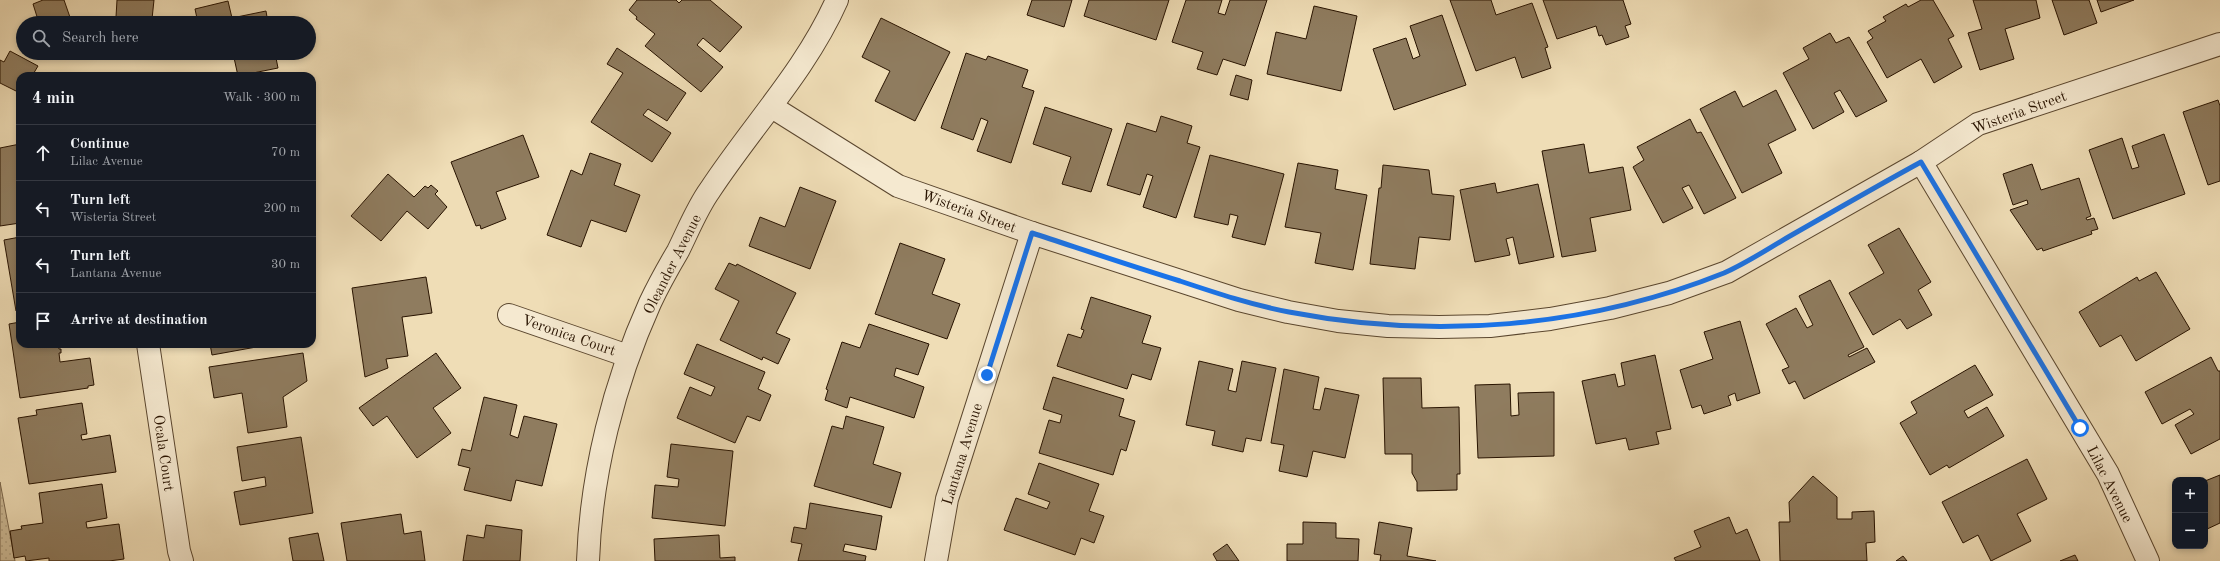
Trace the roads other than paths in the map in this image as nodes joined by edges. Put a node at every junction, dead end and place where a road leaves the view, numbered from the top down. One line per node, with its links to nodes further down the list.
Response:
1 (837, 0): 3 (street, Oleander Avenue)
2 (2220, 44): 4 (street, Wisteria Street)
3 (772, 108): 5 (street, Wisteria Street); 8 (street, Oleander Avenue)
4 (1921, 162): 5 (street, Wisteria Street); 12 (street, Lilac Avenue)
5 (1032, 233): 11 (street, Lantana Avenue)
6 (509, 315): 8 (street, Veronica Court)
7 (149, 348): 9 (street, Ocala Court)
8 (628, 356): 10 (street, Oleander Avenue)
9 (182, 561)
10 (588, 561)
11 (936, 561)
12 (2148, 561)

